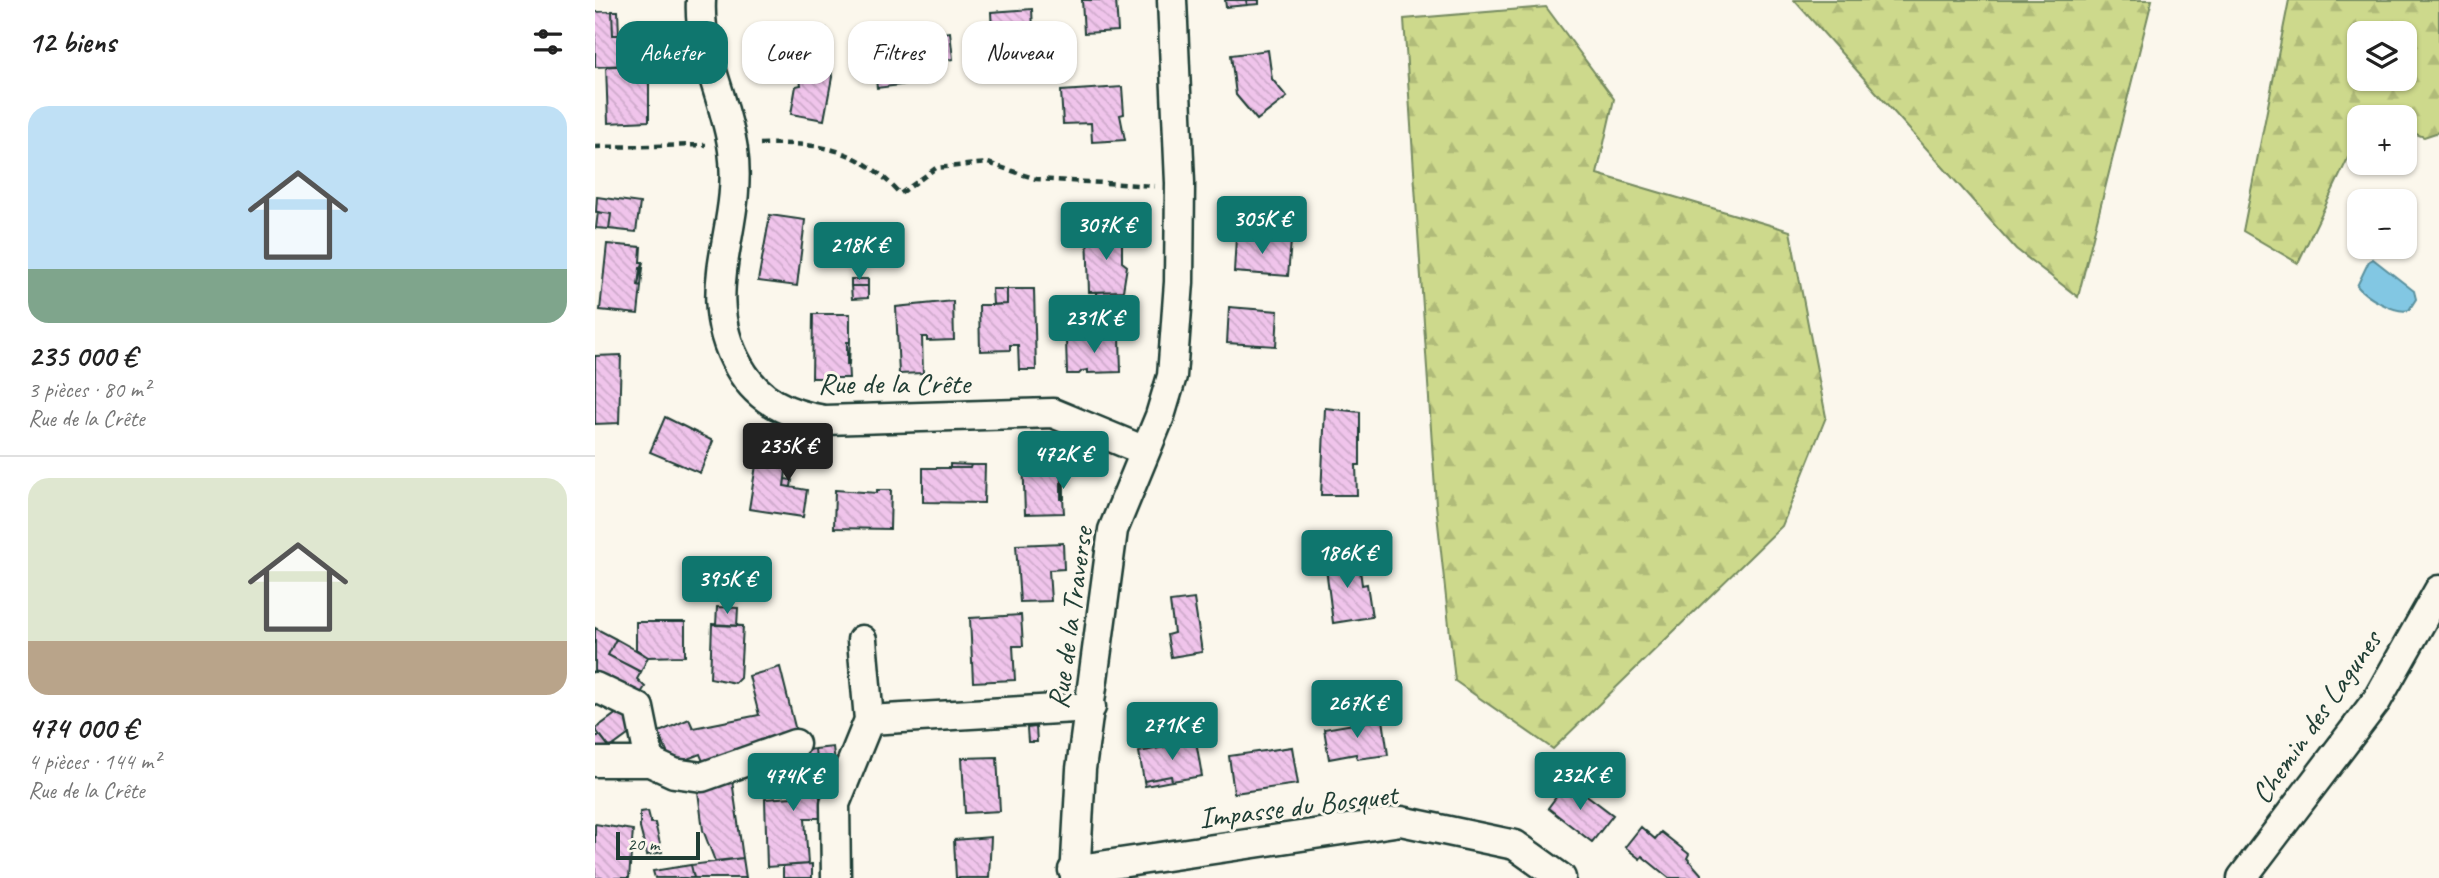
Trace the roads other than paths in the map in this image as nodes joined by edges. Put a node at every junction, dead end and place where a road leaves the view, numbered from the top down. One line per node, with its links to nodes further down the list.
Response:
1 (701, 0): 3 (street, Rue de la Crête)
2 (1171, 0): 3 (street, Rue de la Traverse)
3 (1145, 451): 7 (street, Rue de la Traverse)
4 (2439, 590): 15 (street, Chemin des Lagunes)
5 (862, 640): 8 (street)
6 (595, 687): 11 (street)
7 (1091, 706): 8 (street); 12 (street, Rue de la Traverse)
8 (869, 720): 13 (street)
9 (795, 744): 11 (street)
10 (595, 762): 11 (street)
11 (650, 762)
12 (1074, 874): 14 (street, Impasse du Bosquet)
13 (836, 878)
14 (1562, 878)
15 (2242, 878)

